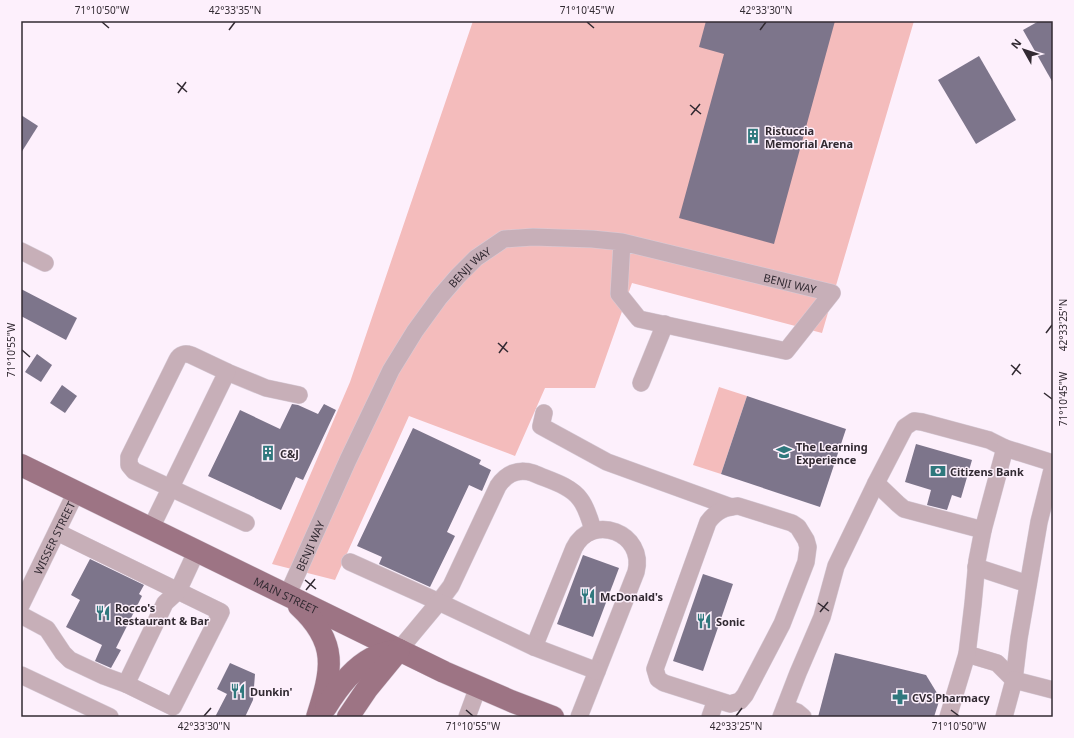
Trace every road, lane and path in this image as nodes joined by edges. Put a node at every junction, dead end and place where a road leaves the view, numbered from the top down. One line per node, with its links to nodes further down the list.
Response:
1 (622, 242): 4 (street); 4 (street, BENJI WAY); 27 (street, BENJI WAY)
2 (21, 251): 3 (street)
3 (44, 263)
4 (665, 324): 6 (street)
5 (227, 372): 7 (street); 14 (street); 14 (street)
6 (641, 383)
7 (299, 394)
8 (544, 413): 16 (street)
9 (1005, 448): 10 (street); 13 (street); 20 (street)
10 (1053, 463)
11 (21, 465): 15 (main road, MAIN STREET)
12 (1053, 466): 25 (street)
13 (876, 483): 20 (street); 41 (street)
14 (170, 489): 17 (street); 18 (street)
15 (76, 492): 18 (main road, MAIN STREET); 21 (street, WISSER STREET)
16 (731, 507): 40 (street); 40 (street)
17 (246, 523)
18 (151, 528): 22 (main road, MAIN STREET)
19 (593, 530): 28 (street); 31 (street); 34 (street)
20 (983, 530): 24 (street)
21 (57, 532): 26 (street); 29 (street, WISSER STREET)
22 (197, 550): 26 (street); 27 (main road, MAIN STREET)
23 (350, 562): 28 (street)
24 (976, 567): 25 (street); 33 (street)
25 (1028, 584): 36 (street)
26 (178, 591): 37 (street); 37 (street)
27 (287, 596): 32 (main road, MAIN STREET); 44 (main road)
28 (438, 602): 31 (street); 32 (street)
29 (21, 605)
30 (21, 616): 37 (street)
31 (534, 647): 34 (street)
32 (399, 650): 38 (main road, MAIN STREET); 44 (main road); 45 (main road)
33 (967, 654): 36 (street); 50 (street)
34 (597, 671): 47 (street)
35 (21, 675): 43 (street)
36 (1014, 680): 39 (street); 51 (street)
37 (126, 684)
38 (478, 687): 42 (main road, MAIN STREET); 46 (street)
39 (1053, 690)
40 (716, 700): 48 (street)
41 (783, 712): 49 (street)
42 (549, 716)
43 (110, 717)
44 (319, 717)
45 (348, 717)
46 (467, 717)
47 (579, 717)
48 (710, 717)
49 (803, 717)
50 (948, 717)
51 (1004, 717)

